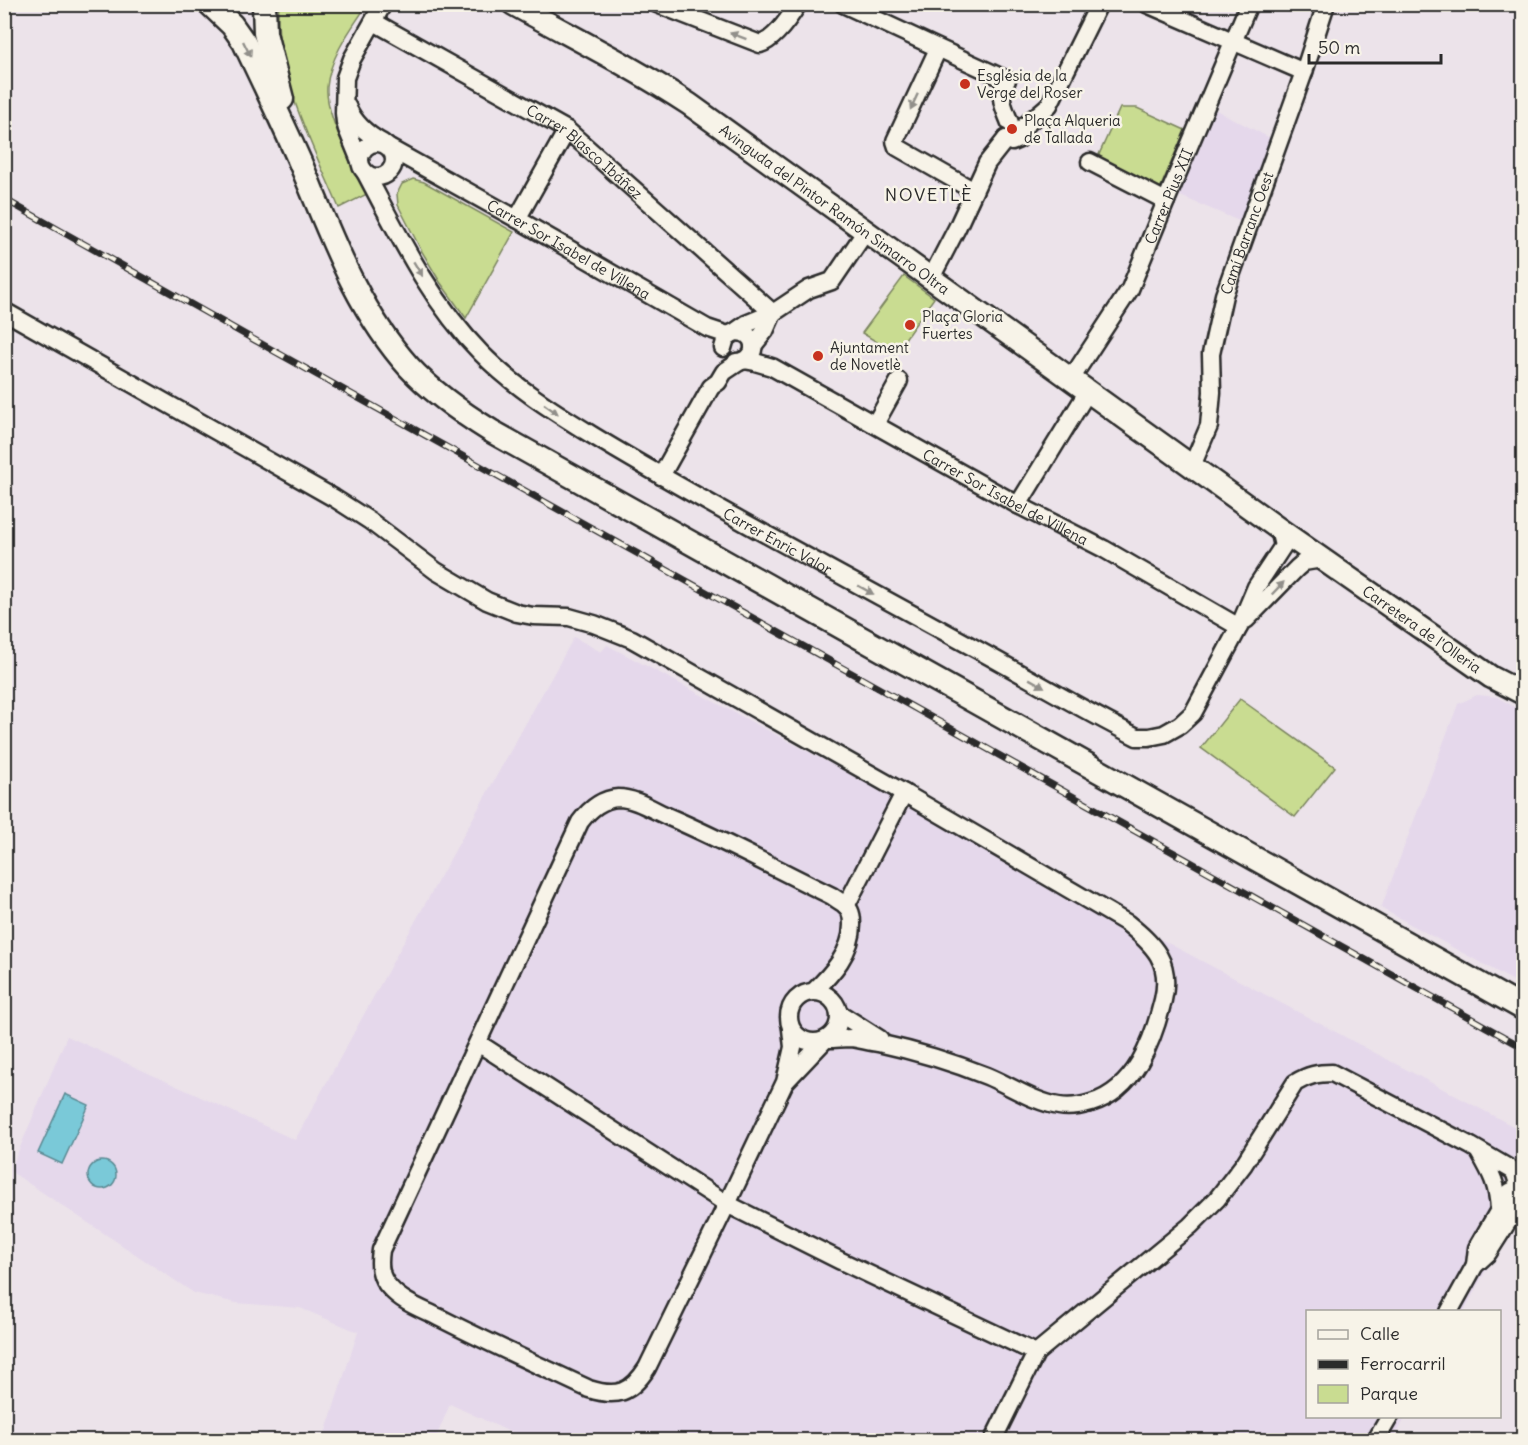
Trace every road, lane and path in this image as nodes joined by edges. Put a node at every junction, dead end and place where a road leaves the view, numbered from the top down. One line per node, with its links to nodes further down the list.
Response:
1 (210, 4): 20 (main road, one-way to 20)
2 (264, 4): 20 (main road)
3 (383, 4): 12 (street, Carrer Enric Valor)
4 (513, 4): 28 (street, Avinguda del Pintor Ramón Simarro Oltra)
5 (657, 4): 6 (street, one-way to 5)
6 (798, 4)
7 (843, 4): 14 (street)
8 (1099, 4): 18 (street)
9 (1147, 4): 13 (street)
10 (1249, 4): 13 (street, Carrer Pius XII)
11 (1326, 4): 15 (street, Camí Barranc Oest)
12 (374, 22): 16 (street, Carrer Enric Valor); 17 (street, Carrer Blasco Ibáñez)
13 (1234, 42): 15 (street); 26 (street, Carrer Pius XII)
14 (938, 49): 18 (street); 25 (street, one-way to 25)
15 (1304, 72): 38 (street, Camí Barranc Oest)
16 (344, 100): 19 (street, Carrer Sor Isabel de Villena); 22 (street, Carrer Enric Valor)
17 (567, 130): 27 (street); 31 (street, Carrer Blasco Ibáñez)
18 (1013, 131): 25 (street)
19 (386, 146): 22 (street); 23 (street, Carrer Sor Isabel de Villena); 24 (street)
20 (296, 152): 50 (main road)
21 (1090, 162): 26 (street)
22 (362, 166): 24 (street); 39 (street, Carrer Enric Valor, one-way to 39)
23 (431, 171): 24 (street, Carrer Sor Isabel de Villena); 27 (street, Carrer Sor Isabel de Villena)
24 (390, 172)
25 (974, 191): 29 (street)
26 (1166, 201): 35 (street, Carrer Pius XII)
27 (517, 219): 32 (street, Carrer Sor Isabel de Villena)
28 (866, 231): 29 (street, Avinguda del Pintor Ramón Simarro Oltra); 31 (street)
29 (931, 278): 35 (street, Avinguda del Pintor Ramón Simarro Oltra)
30 (4, 311): 45 (street)
31 (773, 313): 32 (street); 33 (street)
32 (727, 342): 33 (street); 33 (street); 36 (street)
33 (748, 354): 36 (street); 37 (street, Carrer Sor Isabel de Villena)
34 (899, 381): 37 (street)
35 (1079, 385): 38 (street, Avinguda del Pintor Ramón Simarro Oltra); 40 (street, Carrer Pius XII)
36 (711, 387): 39 (street)
37 (875, 424): 40 (street, Carrer Sor Isabel de Villena)
38 (1192, 466): 41 (street, Avinguda del Pintor Ramón Simarro Oltra)
39 (661, 476): 43 (street, Carrer Enric Valor, one-way to 43)
40 (1018, 505): 43 (street, Carrer Sor Isabel de Villena)
41 (1279, 529): 42 (street, Avinguda del Pintor Ramón Simarro Oltra); 43 (street, Carrer Enric Valor)
42 (1322, 559): 43 (street, Carrer Enric Valor, one-way to 42); 44 (street, Carretera de l'Olleria)
43 (1239, 627)
44 (1524, 694)
45 (904, 792): 46 (street); 54 (street)
46 (846, 906): 47 (street); 53 (street)
47 (844, 956): 48 (street); 49 (street)
48 (813, 992): 49 (street); 51 (street)
49 (838, 1009): 52 (street); 54 (street)
50 (1524, 1009)
51 (791, 1029): 52 (street); 55 (street)
52 (826, 1040): 54 (street); 55 (street)
53 (478, 1044): 58 (street); 58 (street)
54 (891, 1046)
55 (785, 1082): 58 (street)
56 (1478, 1151): 57 (street); 59 (street); 61 (street)
57 (1520, 1180): 59 (street)
58 (727, 1204): 61 (street)
59 (1511, 1214): 60 (street)
60 (1450, 1310)
61 (1036, 1353): 63 (street)
62 (1389, 1418): 64 (street)
63 (993, 1440)
64 (1376, 1440)

